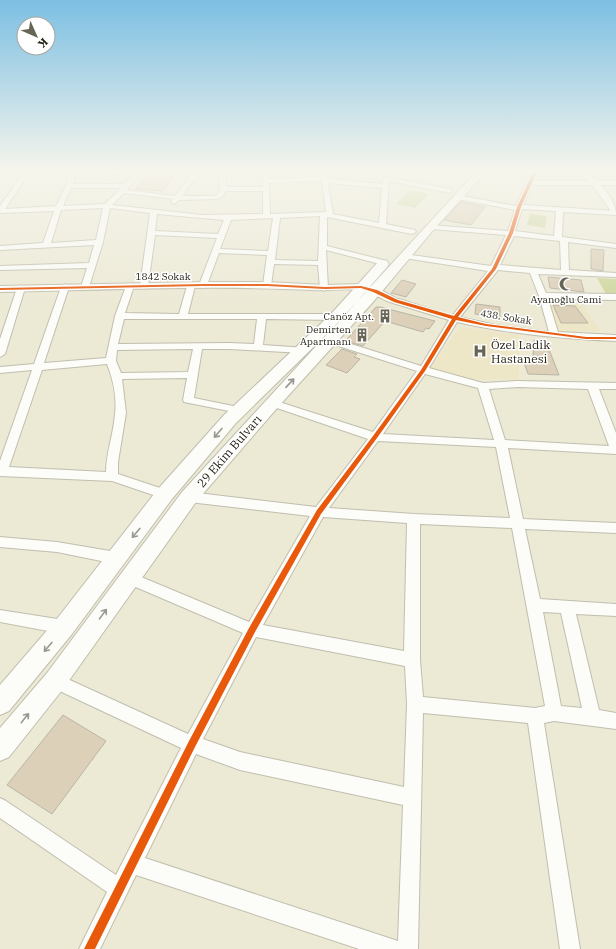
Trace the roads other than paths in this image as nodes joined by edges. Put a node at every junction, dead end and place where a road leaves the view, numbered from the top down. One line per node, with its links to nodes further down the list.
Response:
1 (56, 216): 23 (street)
2 (104, 216): 22 (street)
3 (153, 216): 18 (street)
4 (195, 216): 14 (street)
5 (261, 216): 14 (street)
6 (277, 216): 28 (street)
7 (327, 216): 25 (street)
8 (333, 216): 15 (street)
9 (383, 216): 15 (street)
10 (429, 216): 17 (main road, 29 Ekim Bulvarı)
11 (437, 216): 16 (main road, 29 Ekim Bulvarı)
12 (516, 216): 19 (street)
13 (560, 216): 21 (street)
14 (228, 218): 20 (street)
15 (382, 226): 17 (street)
16 (430, 227): 19 (street); 29 (main road, 29 Ekim Bulvarı)
17 (412, 232): 31 (main road, 29 Ekim Bulvarı)
18 (151, 233): 20 (street); 42 (street)
19 (511, 234): 21 (street); 35 (street)
20 (221, 236): 27 (street)
21 (561, 239): 24 (street); 37 (street)
22 (99, 242): 23 (street); 33 (street)
23 (46, 246): 26 (street)
24 (616, 246)
25 (323, 247): 31 (street); 32 (street)
26 (0, 248)
27 (216, 251): 28 (street); 39 (street)
28 (272, 252): 30 (street)
29 (404, 256): 35 (street); 49 (main road, 29 Ekim Bulvarı)
30 (271, 262): 32 (street); 40 (street)
31 (384, 262): 49 (main road, 29 Ekim Bulvarı)
32 (322, 263): 48 (street)
33 (92, 265): 34 (street); 45 (street)
34 (0, 268)
35 (494, 268): 36 (street); 57 (street)
36 (533, 271): 37 (street); 50 (street)
37 (565, 272): 38 (street)
38 (616, 275)
39 (203, 285): 40 (street, 1842 Sokak); 43 (street, 1842 Sokak)
40 (267, 285): 48 (street, 1842 Sokak)
41 (130, 286): 42 (street, 1842 Sokak); 45 (street, 1842 Sokak); 54 (street)
42 (144, 286): 43 (street, 1842 Sokak)
43 (191, 286): 53 (street)
44 (65, 287): 45 (street, 1842 Sokak); 47 (street, 1842 Sokak); 67 (street)
45 (85, 287)
46 (0, 288): 47 (street, 1842 Sokak)
47 (21, 288): 65 (street)
48 (324, 288): 49 (street, 1842 Sokak)
49 (365, 293): 52 (street, 1842 Sokak); 56 (main road, 29 Ekim Bulvarı); 60 (main road, 29 Ekim Bulvarı)
50 (543, 296): 51 (street); 58 (street)
51 (616, 297)
52 (396, 301): 57 (street, 438. Sokak)
53 (183, 315): 54 (street); 55 (street)
54 (120, 316): 61 (street)
55 (262, 316): 56 (street); 63 (street)
56 (336, 317): 64 (main road, 29 Ekim Bulvarı)
57 (454, 318): 58 (street, 438. Sokak); 69 (street)
58 (554, 334): 59 (street, 438. Sokak)
59 (616, 338)
60 (329, 340): 69 (street); 75 (main road, 29 Ekim Bulvarı, one-way to 60)
61 (113, 347): 62 (street); 66 (street)
62 (198, 347): 63 (street); 70 (street)
63 (258, 348): 64 (street)
64 (303, 350): 76 (main road, 29 Ekim Bulvarı)
65 (0, 354)
66 (111, 362): 67 (street); 71 (street)
67 (38, 368): 68 (street); 80 (street)
68 (0, 370)
69 (423, 370): 73 (street); 77 (street)
70 (193, 375): 71 (street); 76 (street)
71 (117, 376): 81 (street)
72 (592, 385): 73 (street); 74 (street); 79 (street)
73 (483, 386): 78 (street)
74 (616, 386)
75 (272, 403): 77 (street); 83 (main road, 29 Ekim Bulvarı)
76 (239, 410): 82 (main road, 29 Ekim Bulvarı, one-way to 82)
77 (375, 437): 78 (street); 84 (street)
78 (501, 444): 79 (street); 86 (street)
79 (616, 449)
80 (0, 472): 81 (street)
81 (112, 478): 82 (street)
82 (165, 494): 89 (main road, 29 Ekim Bulvarı, one-way to 89)
83 (189, 497): 84 (street); 90 (main road, 29 Ekim Bulvarı)
84 (319, 512): 85 (street); 96 (street)
85 (414, 519): 86 (street); 97 (street)
86 (518, 524): 87 (street); 91 (street)
87 (616, 528)
88 (0, 542): 89 (street)
89 (116, 558): 95 (main road, 29 Ekim Bulvarı)
90 (129, 578): 96 (street); 98 (main road, 29 Ekim Bulvarı, one-way to 90)
91 (534, 605): 92 (street); 101 (street)
92 (567, 607): 93 (street); 103 (street)
93 (616, 610)
94 (0, 616): 95 (street)
95 (64, 627): 99 (main road, 29 Ekim Bulvarı, one-way to 99)
96 (252, 630): 97 (street); 105 (street)
97 (412, 660): 100 (street)
98 (55, 681): 105 (street); 106 (main road, 29 Ekim Bulvarı, one-way to 98)
99 (0, 703)
100 (415, 704): 102 (street); 107 (street)
101 (554, 713): 102 (street); 103 (street)
102 (535, 716): 114 (street)
103 (592, 718): 104 (street)
104 (616, 721)
105 (192, 744): 107 (street); 109 (street)
106 (0, 748)
107 (412, 798): 113 (street)
108 (0, 807): 110 (street)
109 (132, 864): 110 (street); 112 (street)
110 (119, 889): 111 (street)
111 (89, 949)
112 (391, 949)
113 (408, 949)
114 (570, 949)

